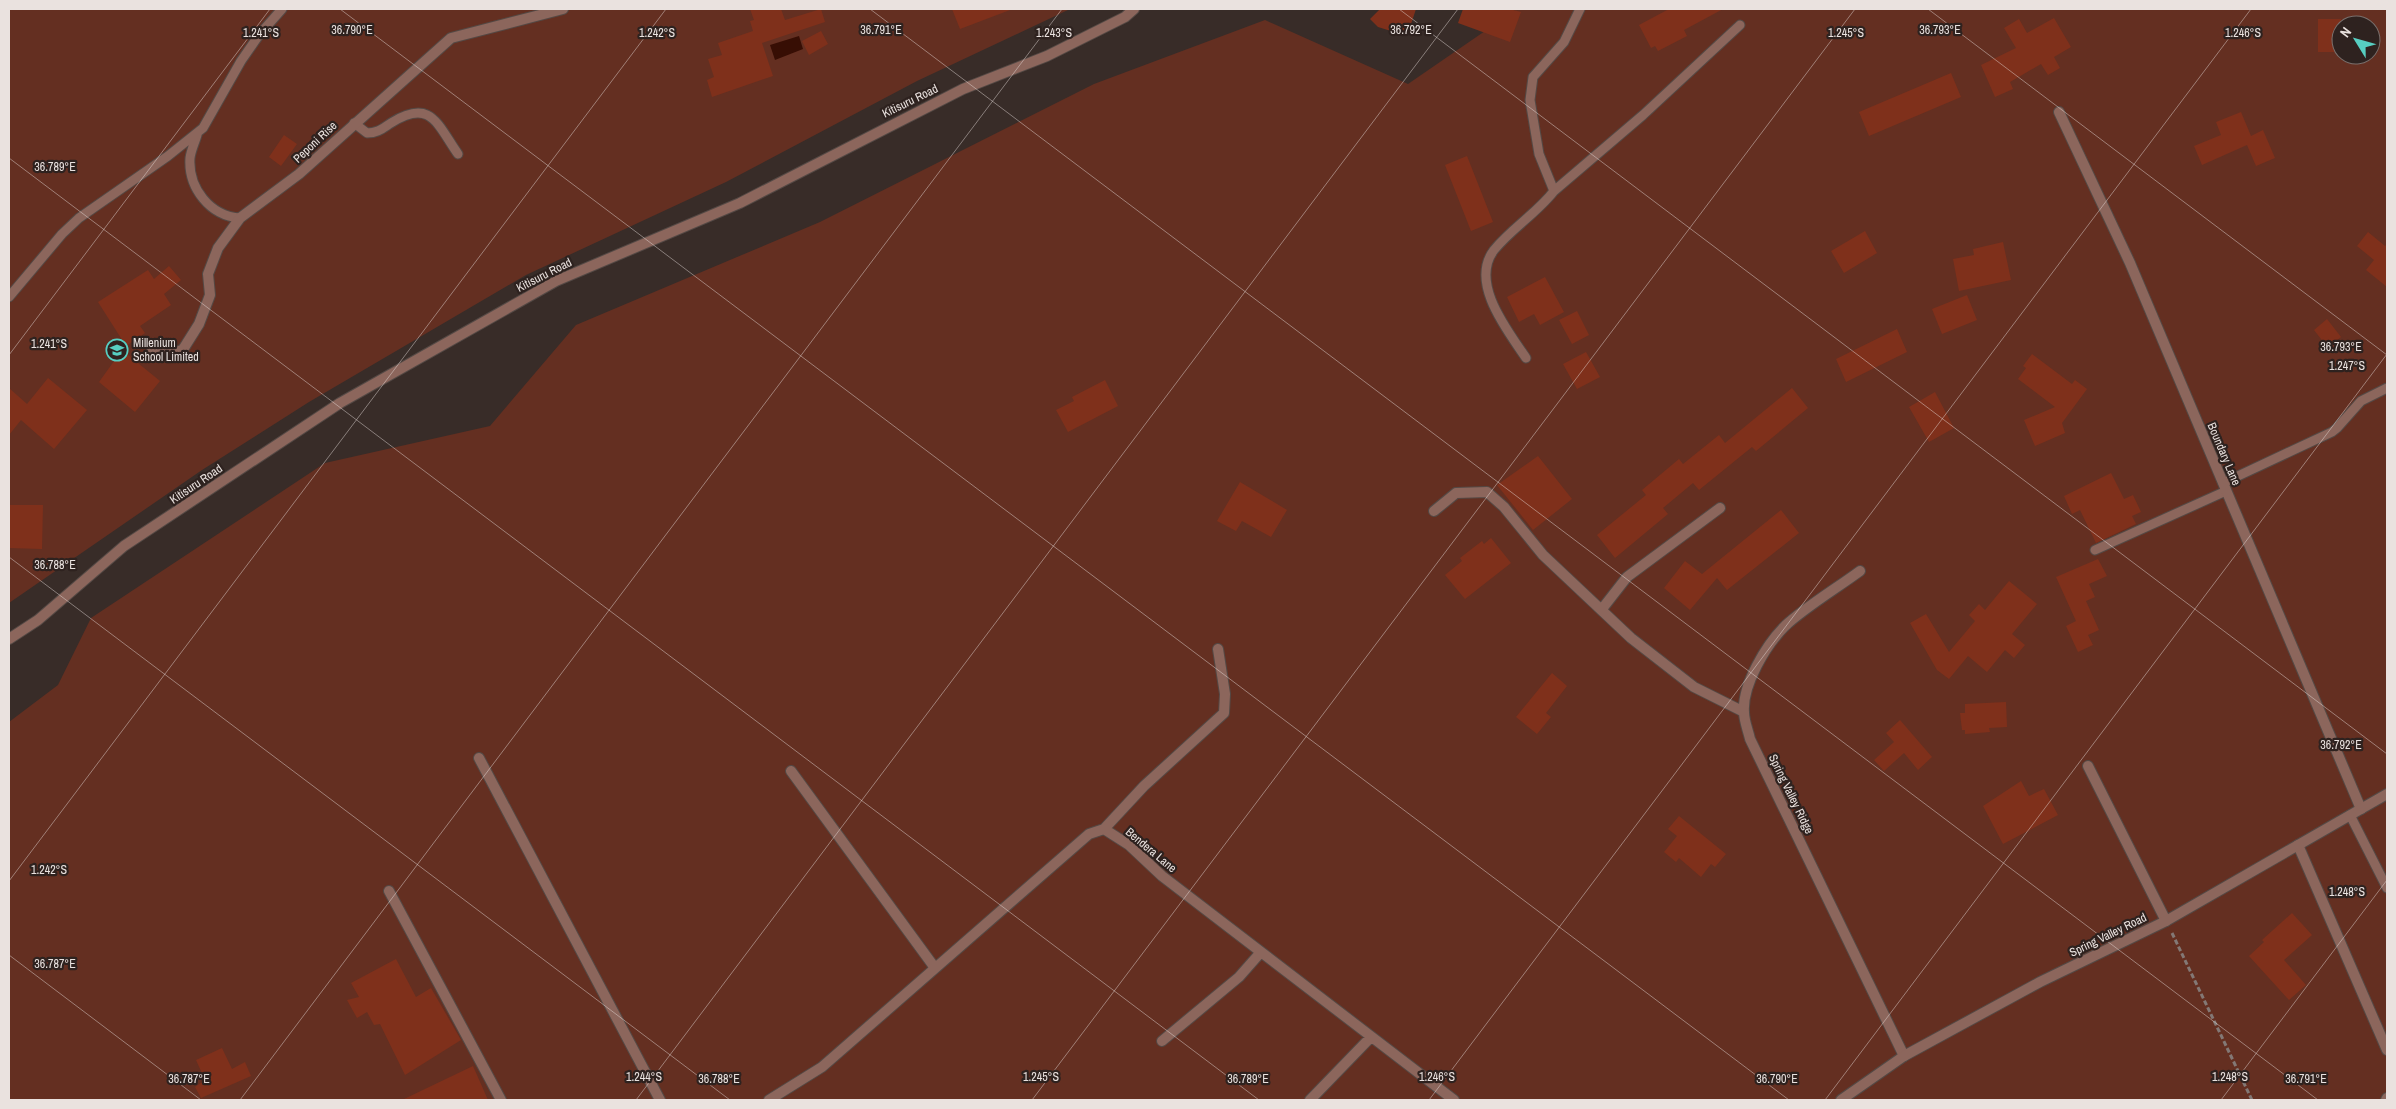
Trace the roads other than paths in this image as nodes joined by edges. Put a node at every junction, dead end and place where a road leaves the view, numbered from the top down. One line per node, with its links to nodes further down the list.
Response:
1 (282, 9): 8 (lane)
2 (563, 9): 7 (street, Peponi Rise)
3 (1134, 9): 22 (street, Kitisuru Road)
4 (1580, 9): 10 (lane)
5 (1740, 25): 10 (lane)
6 (2058, 112): 16 (street, Boundary Lane)
7 (354, 123): 9 (lane); 11 (street, Peponi Rise)
8 (197, 134): 11 (lane); 12 (lane)
9 (458, 154)
10 (1554, 191): 14 (lane)
11 (240, 218): 13 (street, Peponi Rise)
12 (9, 297)
13 (152, 350)
14 (1526, 358)
15 (2387, 388): 16 (lane)
16 (2224, 487): 19 (lane); 29 (street, Boundary Lane)
17 (1720, 508): 21 (street)
18 (1434, 511): 21 (street)
19 (2095, 550)
20 (1860, 572): 24 (street, Spring Valley Ridge)
21 (1602, 609): 24 (street)
22 (9, 639)
23 (1218, 649): 31 (street)
24 (1744, 712): 41 (street, Spring Valley Ridge)
25 (479, 758): 43 (street)
26 (2088, 766): 35 (street)
27 (791, 771): 37 (street)
28 (2387, 794): 29 (street, Spring Valley Road)
29 (2361, 809): 30 (street, Spring Valley Road)
30 (2350, 815): 32 (street, Spring Valley Road); 33 (lane)
31 (1104, 829): 36 (street, Bendera Lane); 37 (street)
32 (2298, 845): 35 (street, Spring Valley Road); 40 (street)
33 (2387, 888)
34 (389, 892): 42 (street)
35 (2166, 921): 41 (street, Spring Valley Road)
36 (1261, 952): 38 (street, Bendera Lane); 39 (street)
37 (935, 968): 44 (street)
38 (1371, 1036): 45 (street); 46 (street, Bendera Lane)
39 (1162, 1041)
40 (2387, 1050)
41 (1904, 1056): 47 (street, Spring Valley Road)
42 (501, 1100)
43 (660, 1100)
44 (770, 1100)
45 (1310, 1100)
46 (1454, 1100)
47 (1841, 1100)

